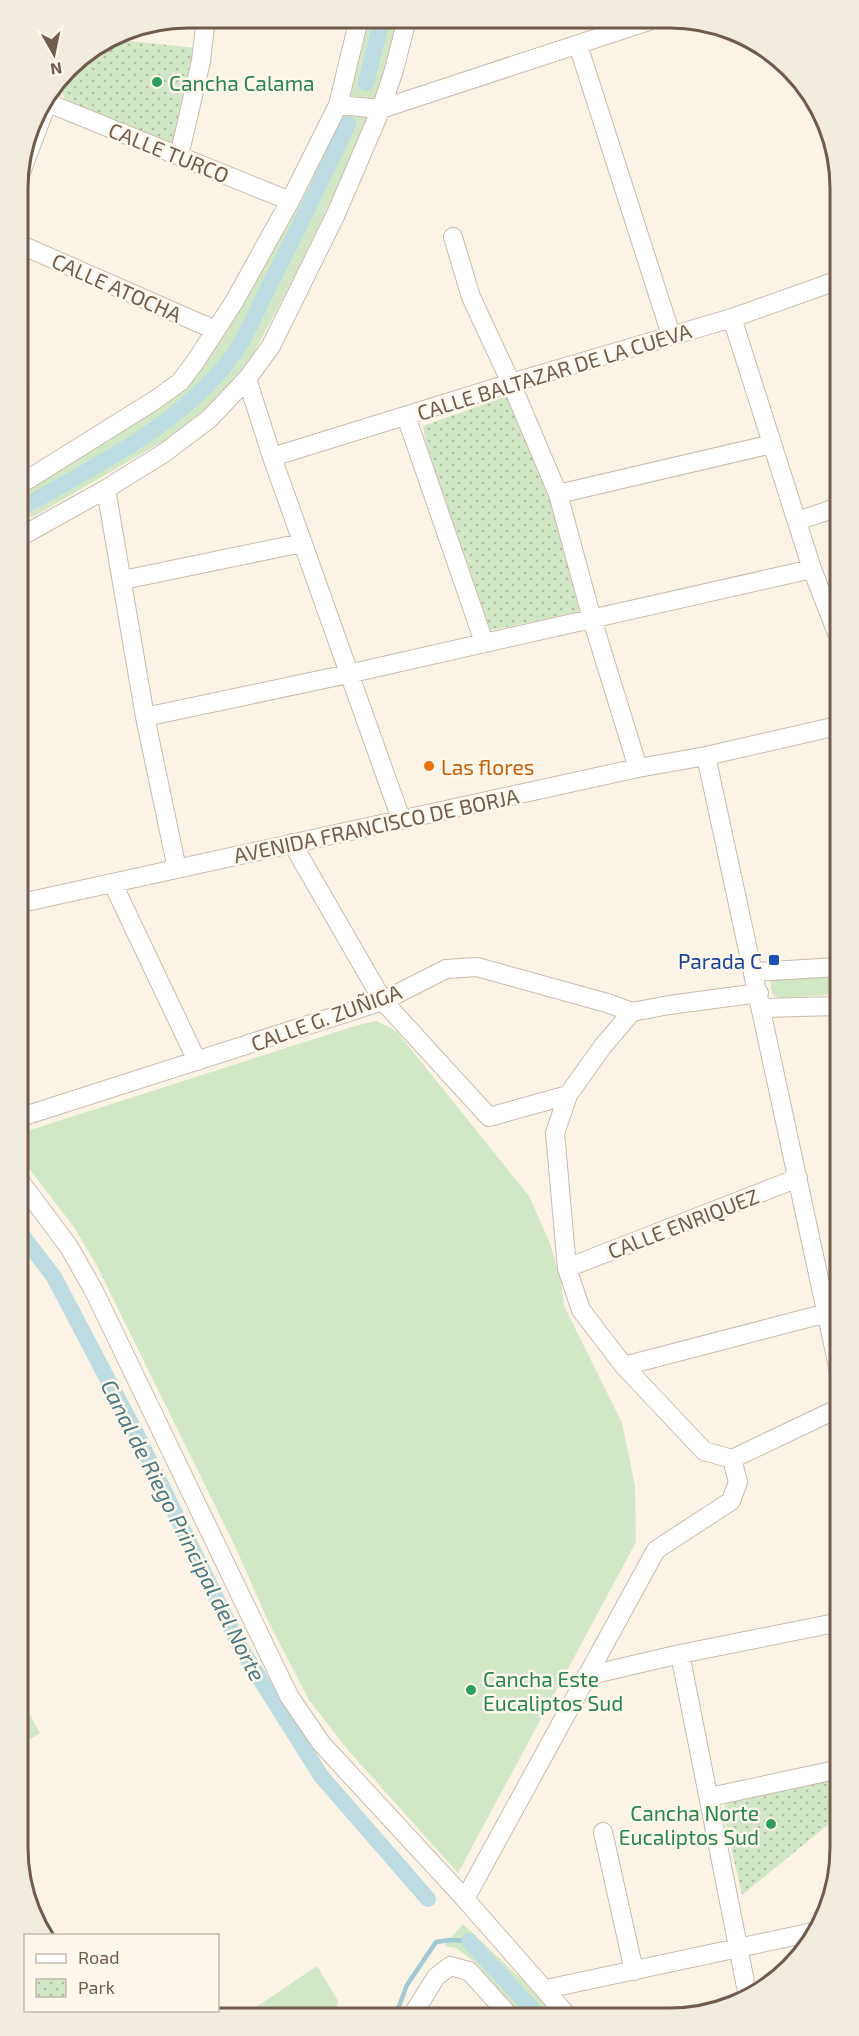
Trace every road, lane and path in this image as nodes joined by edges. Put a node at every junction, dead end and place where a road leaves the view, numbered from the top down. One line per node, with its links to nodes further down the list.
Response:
1 (205, 28): 9 (street)
2 (357, 28): 7 (street)
3 (405, 28): 8 (street)
4 (628, 28): 5 (street)
5 (578, 45): 8 (street); 16 (street)
6 (56, 101): 9 (street, CALLE TURCO)
7 (338, 105): 8 (street); 10 (street)
8 (381, 109): 17 (street)
9 (179, 156): 10 (street, CALLE TURCO)
10 (290, 201): 15 (street)
11 (453, 237): 18 (street)
12 (29, 248): 15 (street, CALLE ATOCHA)
13 (830, 283): 14 (street, CALLE BALTAZAR DE LA CUEVA)
14 (732, 318): 16 (street, CALLE BALTAZAR DE LA CUEVA); 20 (street)
15 (215, 330): 22 (street)
16 (671, 335): 18 (street, CALLE BALTAZAR DE LA CUEVA)
17 (247, 379): 21 (street); 23 (street)
18 (511, 383): 19 (street, CALLE BALTAZAR DE LA CUEVA); 24 (street)
19 (406, 416): 21 (street, CALLE BALTAZAR DE LA CUEVA); 33 (street)
20 (772, 444): 24 (street); 26 (street)
21 (272, 458): 28 (street)
22 (29, 479)
23 (106, 489): 27 (street); 30 (street)
24 (558, 494): 32 (street)
25 (830, 510): 26 (street)
26 (796, 521): 29 (street)
27 (29, 529)
28 (302, 543): 30 (street); 34 (street)
29 (812, 570): 31 (street); 32 (street)
30 (123, 580): 35 (street)
31 (830, 615)
32 (592, 619): 33 (street); 38 (street)
33 (484, 642): 34 (street)
34 (348, 674): 35 (street); 39 (street)
35 (145, 717): 41 (street)
36 (830, 728): 37 (street, AVENIDA FRANCISCO DE BORJA)
37 (706, 756): 38 (street, AVENIDA FRANCISCO DE BORJA); 45 (street)
38 (638, 768): 39 (street, AVENIDA FRANCISCO DE BORJA)
39 (401, 819): 40 (street, AVENIDA FRANCISCO DE BORJA)
40 (292, 843): 41 (street, AVENIDA FRANCISCO DE BORJA); 47 (street)
41 (177, 868): 42 (street, AVENIDA FRANCISCO DE BORJA)
42 (113, 884): 43 (street, AVENIDA FRANCISCO DE BORJA); 50 (street)
43 (29, 901)
44 (830, 967): 45 (street)
45 (754, 972): 46 (street)
46 (760, 1000): 48 (street); 49 (street); 53 (street)
47 (383, 1001): 49 (street, CALLE G. ZUÑIGA); 50 (street, CALLE G. ZUÑIGA); 51 (street)
48 (830, 1005)
49 (632, 1012): 51 (street)
50 (197, 1061): 52 (street, CALLE G. ZUÑIGA)
51 (568, 1095): 55 (street)
52 (28, 1115)
53 (798, 1178): 55 (street, CALLE ENRIQUEZ); 56 (street)
54 (28, 1192): 67 (street)
55 (567, 1268): 58 (street)
56 (827, 1313): 57 (street); 58 (street)
57 (830, 1328)
58 (624, 1366): 60 (street)
59 (830, 1412): 60 (street)
60 (732, 1459): 63 (street)
61 (830, 1624): 62 (street)
62 (680, 1654): 63 (street); 65 (street)
63 (586, 1676): 67 (street)
64 (830, 1771): 65 (street)
65 (710, 1797): 69 (street)
66 (603, 1832): 70 (street)
67 (465, 1899): 72 (street)
68 (804, 1934): 69 (street)
69 (739, 1948): 70 (street); 71 (street)
70 (634, 1971): 72 (street)
71 (746, 1988)
72 (546, 1989): 75 (street)
73 (417, 2008): 74 (street)
74 (502, 2008)
75 (561, 2008)

